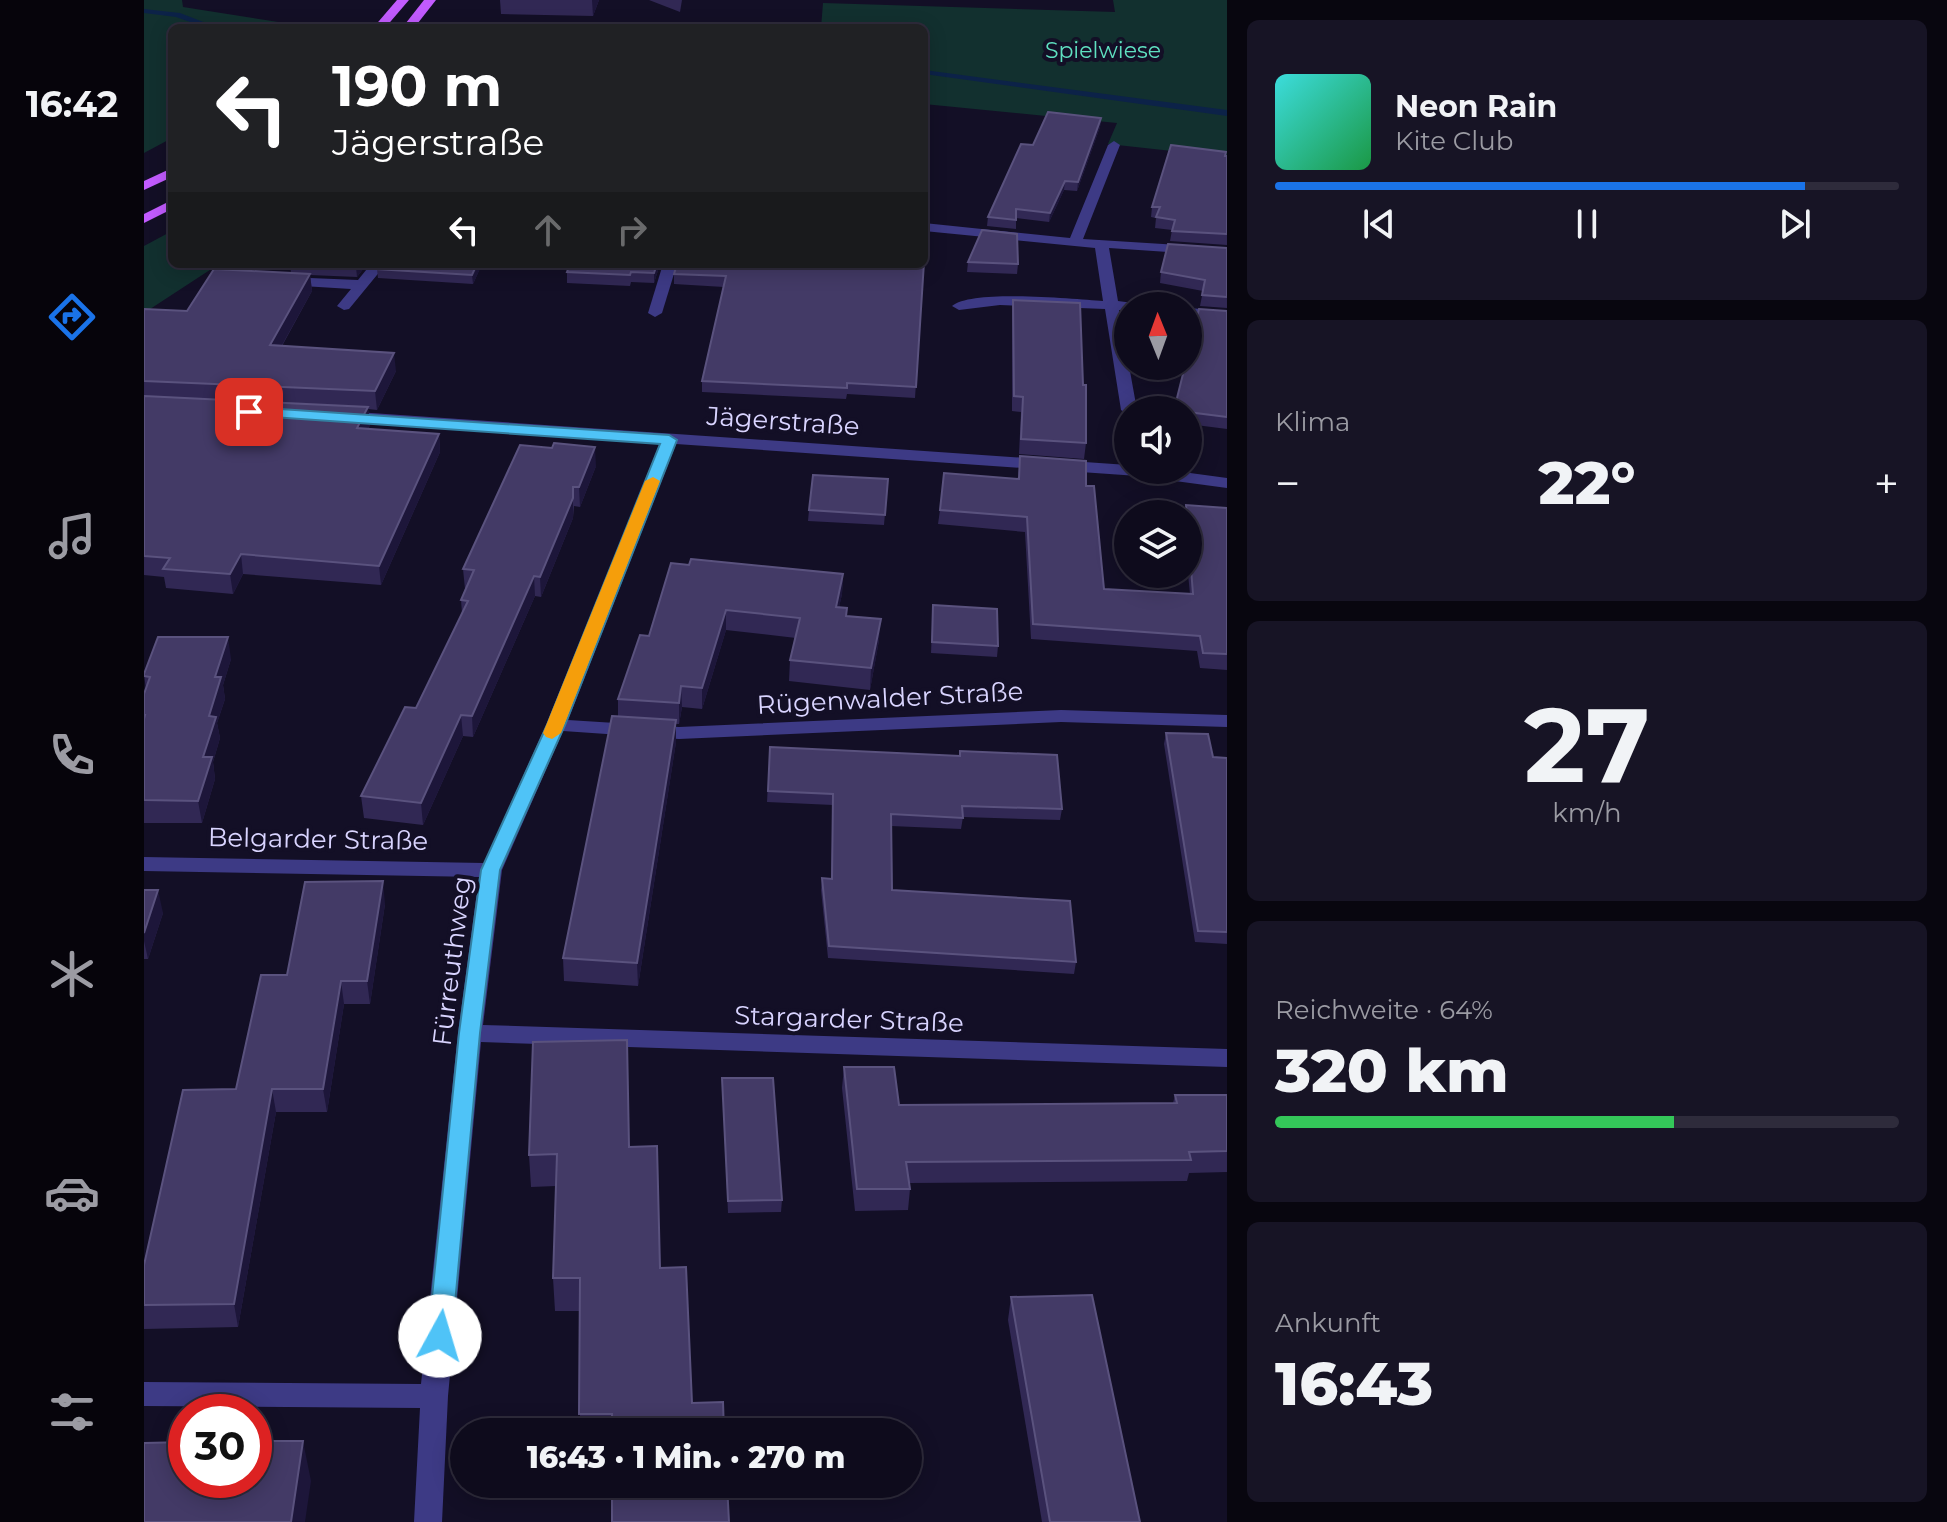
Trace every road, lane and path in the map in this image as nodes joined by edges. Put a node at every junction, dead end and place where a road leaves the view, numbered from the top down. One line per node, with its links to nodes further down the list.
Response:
1 (403, 0): 3 (main road)
2 (430, 0): 4 (main road)
3 (382, 24)
4 (411, 24)
5 (1114, 145): 11 (street)
6 (168, 174): 7 (main road)
7 (144, 186)
8 (168, 206): 9 (main road)
9 (144, 219)
10 (928, 227): 11 (street)
11 (1075, 243): 12 (street)
12 (1101, 245): 13 (street); 18 (street)
13 (1227, 252)
14 (376, 268): 17 (street)
15 (669, 268): 22 (street)
16 (271, 281): 17 (street)
17 (362, 285): 19 (street)
18 (1116, 292)
19 (344, 306)
20 (959, 306): 21 (street)
21 (1114, 306)
22 (655, 313)
23 (1202, 313): 24 (street)
24 (1227, 315)
25 (324, 415): 26 (street, Jägerstraße)
26 (669, 440): 27 (street, Jägerstraße); 31 (street, Fürreuthweg)
27 (1114, 469)
28 (1202, 480): 29 (street, Jägerstraße)
29 (1227, 483)
30 (1227, 721): 31 (street, Rügenwalder Straße)
31 (556, 725): 33 (street, Fürreuthweg)
32 (144, 864): 33 (street, Belgarder Straße)
33 (491, 870): 34 (street, Fürreuthweg)
34 (470, 1033): 35 (street, Stargarder Straße); 37 (street, Fürreuthweg)
35 (1227, 1058)
36 (144, 1394): 37 (street)
37 (434, 1396): 38 (street, Fürreuthweg)
38 (428, 1522)

